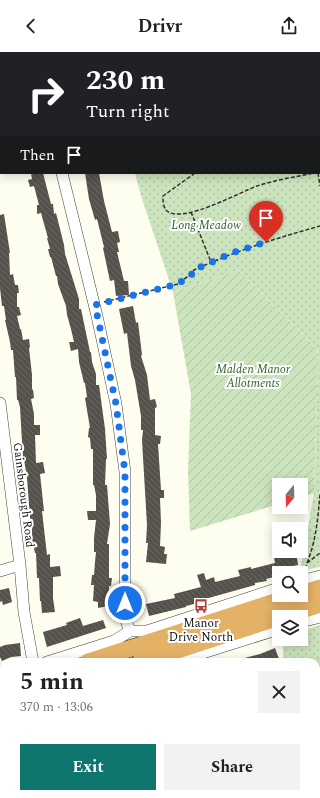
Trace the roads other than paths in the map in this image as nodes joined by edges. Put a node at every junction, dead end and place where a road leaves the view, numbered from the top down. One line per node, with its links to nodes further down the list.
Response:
1 (62, 174): 17 (street)
2 (0, 403): 3 (street, Gainsborough Road)
3 (4, 466): 4 (street, Gainsborough Road)
4 (20, 565): 5 (street); 19 (street, Gainsborough Road)
5 (0, 571)
6 (320, 576): 7 (street)
7 (308, 583)
8 (308, 588): 9 (highway)
9 (320, 588)
10 (272, 590): 17 (street)
11 (272, 598): 21 (highway)
12 (320, 604): 13 (highway)
13 (302, 610)
14 (320, 617): 16 (street)
15 (272, 620): 22 (highway)
16 (308, 620)
17 (130, 631): 20 (street)
18 (272, 631): 23 (street)
19 (32, 658)
20 (60, 658)
21 (99, 658)
22 (152, 658)
23 (187, 658)

